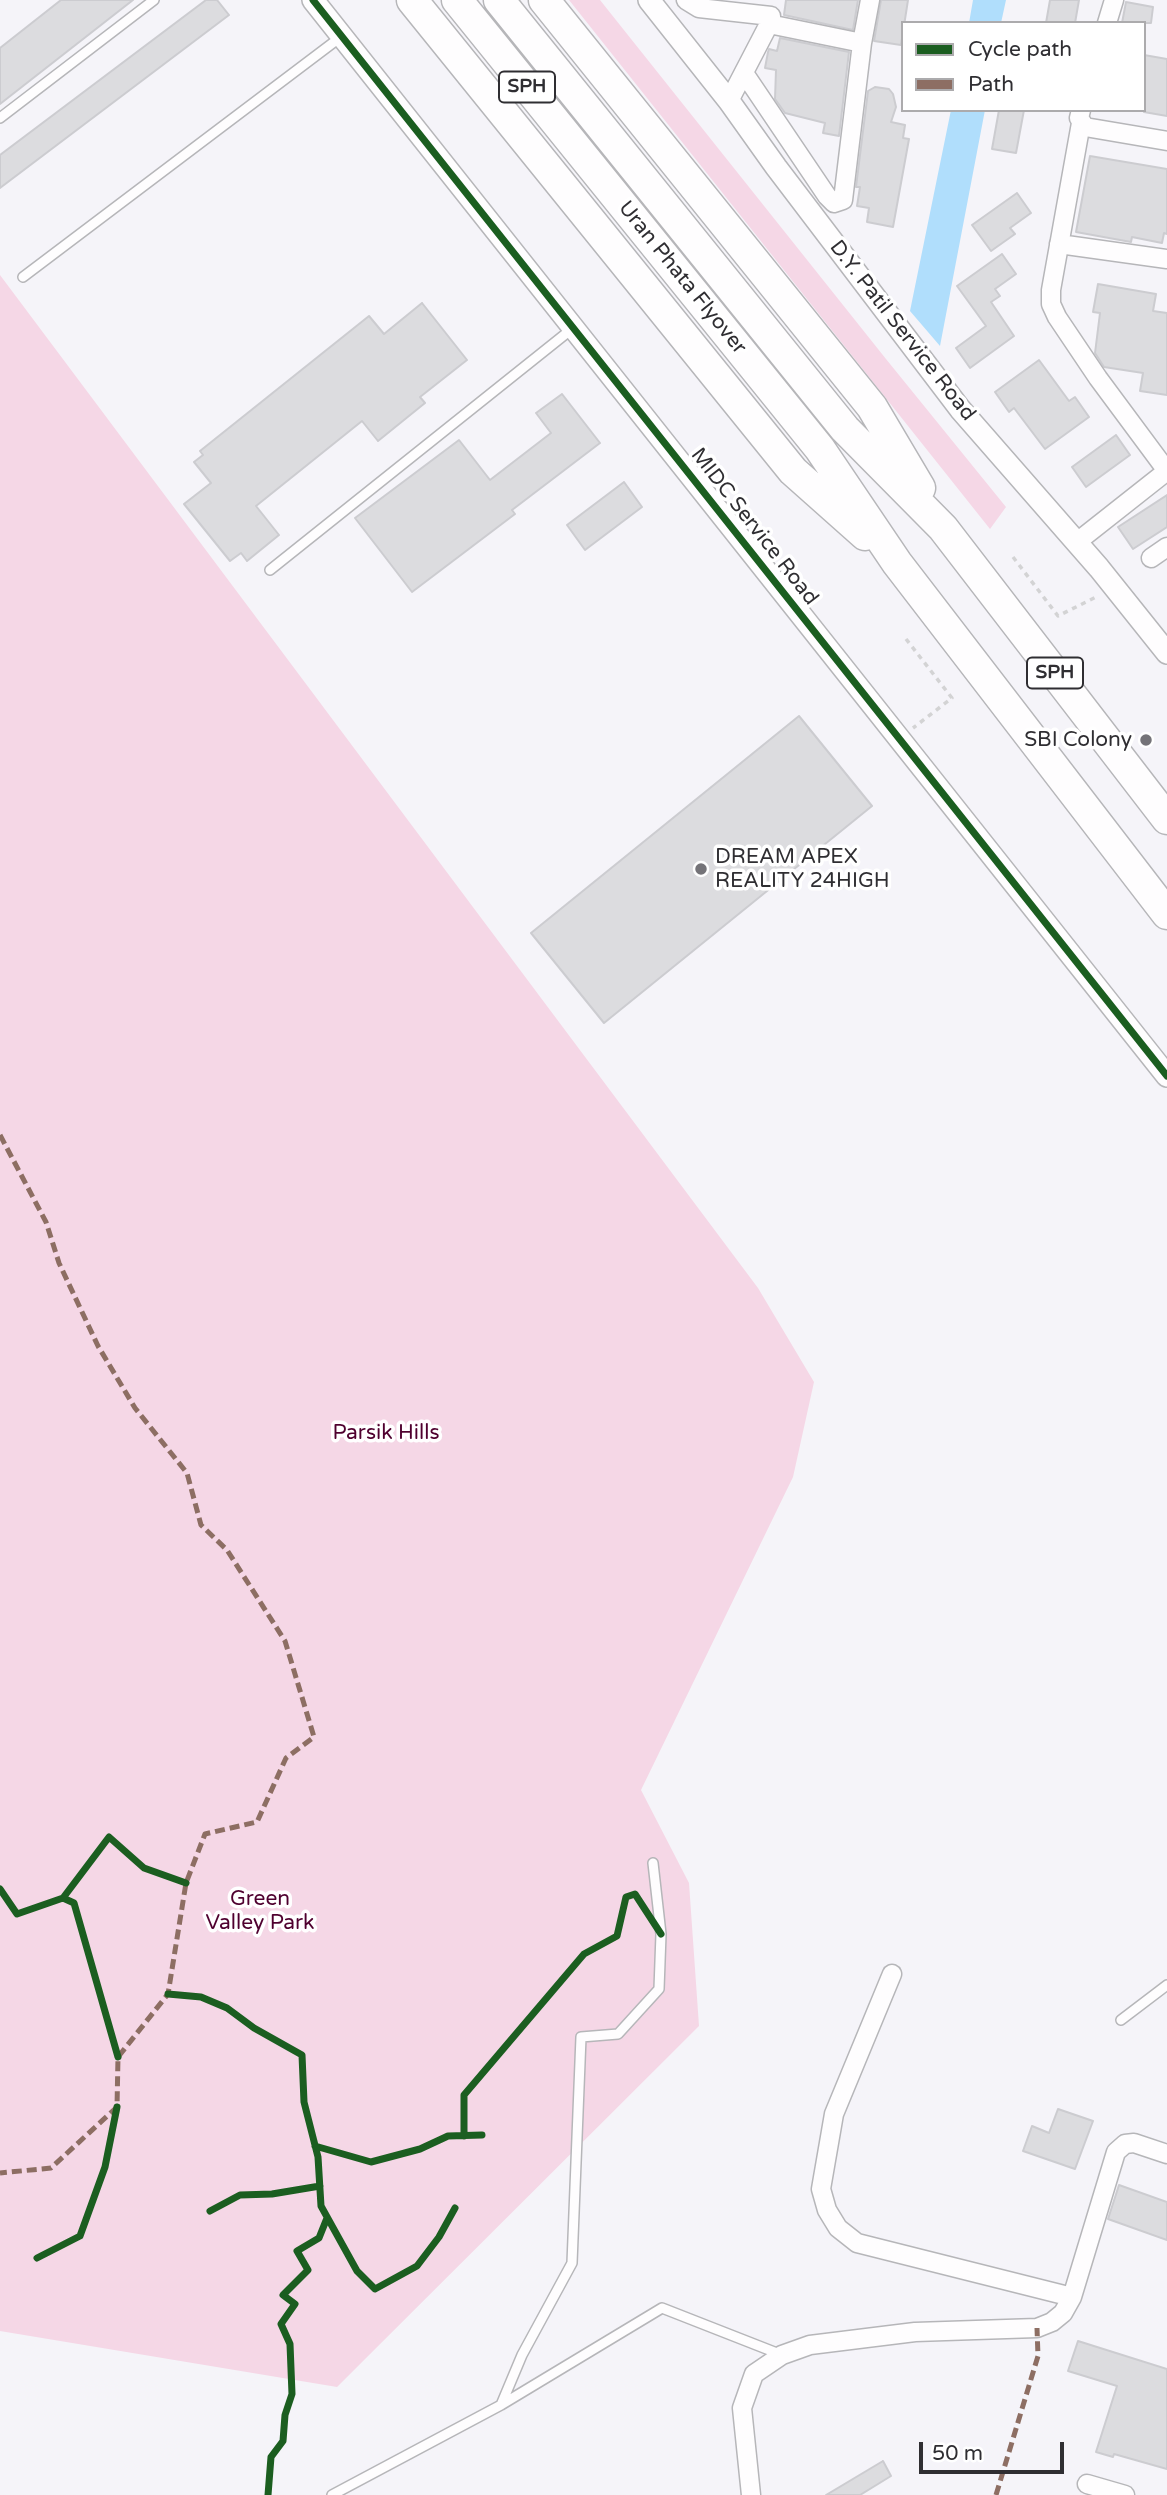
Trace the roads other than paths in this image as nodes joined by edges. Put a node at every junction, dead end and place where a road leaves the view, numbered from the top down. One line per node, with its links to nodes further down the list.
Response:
1 (154, 0): 19 (lane)
2 (313, 0): 14 (street, MIDC Service Road)
3 (412, 0): 30 (highway)
4 (457, 0): 30 (highway, Uran Phata Flyover / SPH)
5 (499, 0): 26 (highway, Uran Phata Flyover / SPH)
6 (544, 0): 26 (highway)
7 (649, 0): 17 (street, D.Y. Patil Service Road)
8 (686, 0): 11 (street)
9 (870, 0): 15 (street)
10 (1114, 0): 13 (street)
11 (722, 5): 12 (street)
12 (772, 13): 15 (street); 16 (street)
13 (1108, 21)
14 (342, 36): 23 (lane); 24 (street, MIDC Service Road)
15 (862, 43): 16 (street)
16 (744, 73): 17 (street)
17 (729, 102): 27 (street, D.Y. Patil Service Road)
18 (1081, 117): 20 (street); 21 (street)
19 (0, 118)
20 (1167, 141)
21 (1059, 244): 22 (street); 25 (street)
22 (1167, 260)
23 (23, 277)
24 (573, 328): 31 (lane); 35 (street, MIDC Service Road)
25 (1167, 471): 27 (street)
26 (943, 528): 33 (highway, SPH)
27 (1077, 542): 32 (street, D.Y. Patil Service Road)
28 (1167, 547): 29 (street)
29 (1151, 558)
30 (897, 563): 34 (highway, SPH)
31 (270, 570)
32 (1167, 653)
33 (1167, 819)
34 (1167, 915)
35 (1167, 1076)
36 (653, 1863): 43 (lane)
37 (892, 1974): 41 (street)
38 (1167, 1985): 39 (lane)
39 (1122, 2020)
40 (1167, 2154): 41 (street)
41 (1072, 2297): 42 (street)
42 (782, 2355): 43 (lane); 46 (street)
43 (501, 2405): 45 (lane)
44 (1087, 2484): 47 (street)
45 (332, 2495)
46 (751, 2495)
47 (1125, 2495)

